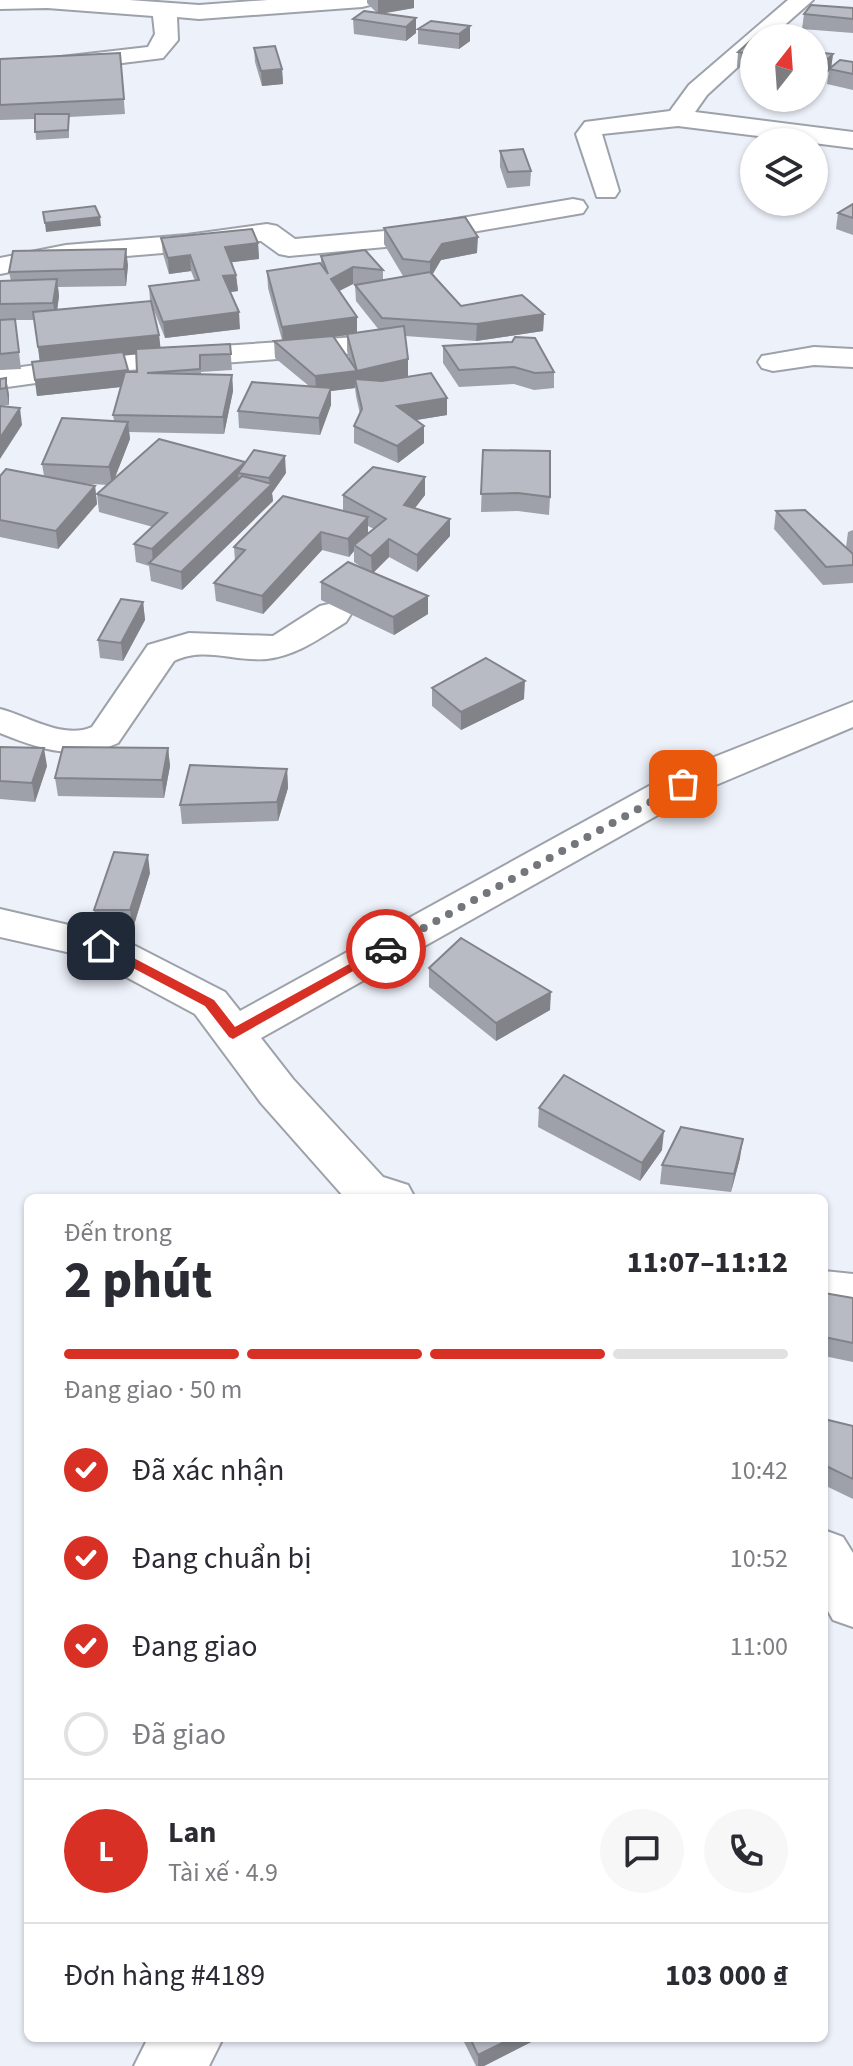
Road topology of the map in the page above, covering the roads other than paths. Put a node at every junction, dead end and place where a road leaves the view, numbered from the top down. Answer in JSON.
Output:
{"nodes":[{"id":1,"x":362,"y":0,"type":"edge"},
{"id":2,"x":802,"y":0,"type":"edge"},
{"id":3,"x":0,"y":2,"type":"edge"},
{"id":4,"x":164,"y":10,"type":"junction"},
{"id":5,"x":772,"y":24,"type":"edge"},
{"id":6,"x":740,"y":52,"type":"edge"},
{"id":7,"x":0,"y":71,"type":"edge"},
{"id":8,"x":678,"y":118,"type":"junction"},
{"id":9,"x":853,"y":140,"type":"edge"},
{"id":10,"x":606,"y":191,"type":"dead end"},
{"id":11,"x":573,"y":207,"type":"dead end"},
{"id":12,"x":0,"y":266,"type":"edge"},
{"id":13,"x":373,"y":345,"type":"edge"},
{"id":14,"x":853,"y":358,"type":"edge"},
{"id":15,"x":773,"y":362,"type":"dead end"},
{"id":16,"x":0,"y":379,"type":"edge"},
{"id":17,"x":333,"y":614,"type":"edge"},
{"id":18,"x":853,"y":713,"type":"edge"},
{"id":19,"x":0,"y":720,"type":"edge"},
{"id":20,"x":0,"y":923,"type":"edge"},
{"id":21,"x":233,"y":1034,"type":"junction"},
{"id":22,"x":378,"y":1194,"type":"edge"},
{"id":23,"x":828,"y":1291,"type":"edge"},
{"id":24,"x":853,"y":1294,"type":"edge"},
{"id":25,"x":188,"y":2042,"type":"edge"},
{"id":26,"x":167,"y":2066,"type":"edge"}],
"edges":[{"from":1,"to":4,"type":"street"},
{"from":2,"to":5,"type":"street"},
{"from":3,"to":4,"type":"street"},
{"from":4,"to":7,"type":"street"},
{"from":6,"to":8,"type":"street"},
{"from":8,"to":9,"type":"street"},
{"from":8,"to":10,"type":"street"},
{"from":11,"to":12,"type":"street"},
{"from":13,"to":16,"type":"street"},
{"from":14,"to":15,"type":"street"},
{"from":17,"to":19,"type":"street"},
{"from":18,"to":21,"type":"street"},
{"from":20,"to":21,"type":"street"},
{"from":21,"to":22,"type":"street"},
{"from":23,"to":24,"type":"street"},
{"from":25,"to":26,"type":"street"}]}
